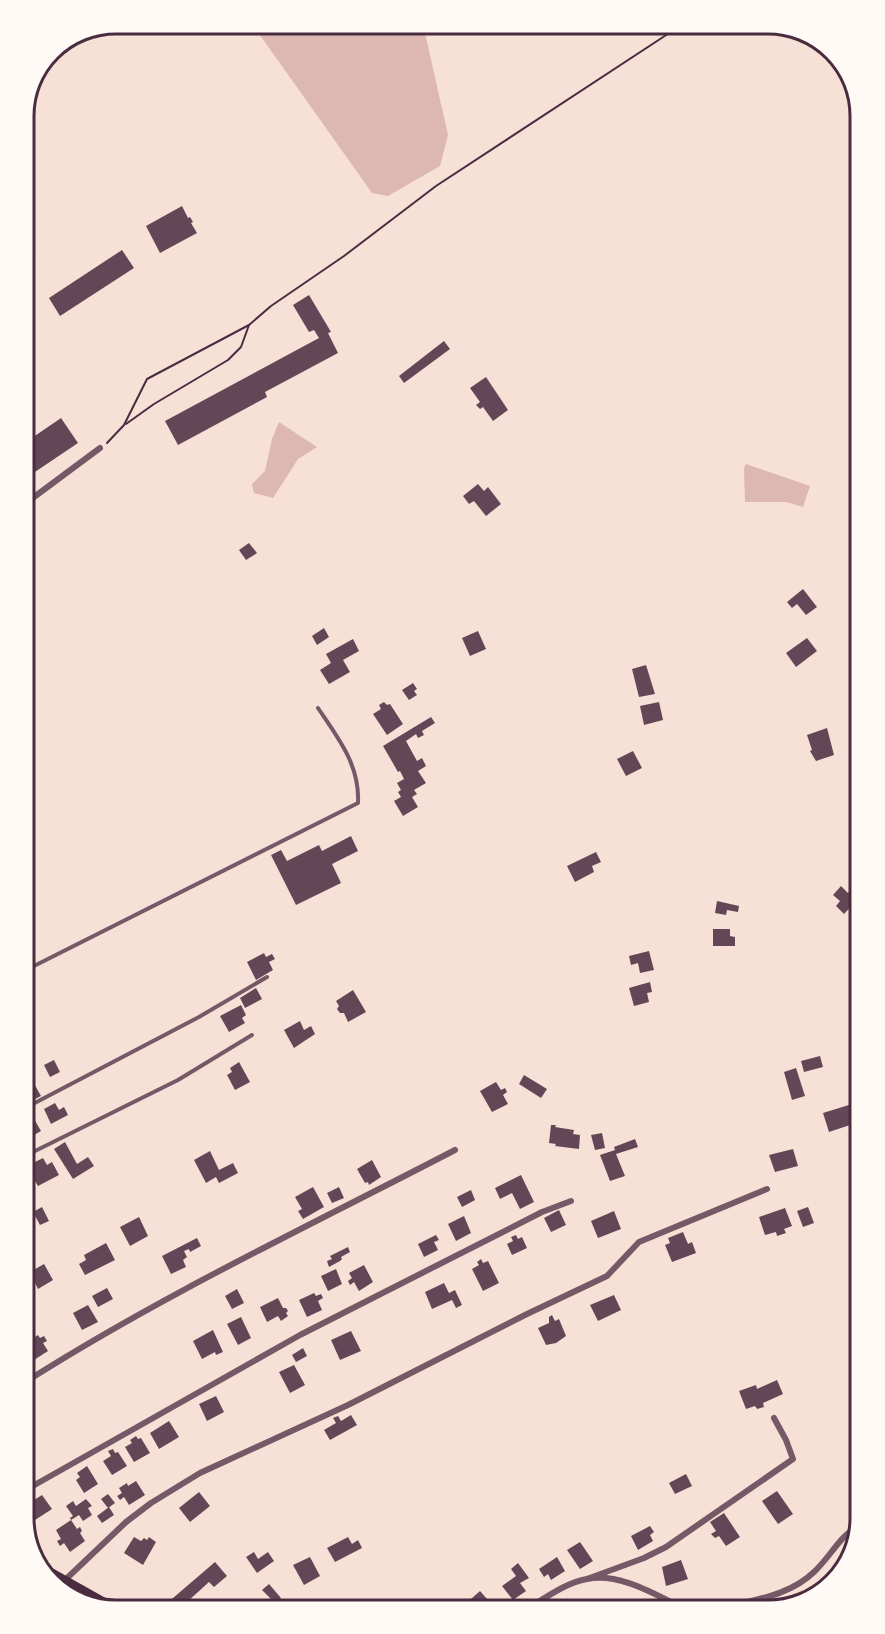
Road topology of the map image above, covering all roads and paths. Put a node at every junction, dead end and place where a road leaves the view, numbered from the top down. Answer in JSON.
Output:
{"nodes":[{"id":1,"x":666,"y":35,"type":"edge"},
{"id":2,"x":249,"y":325,"type":"junction"},
{"id":3,"x":124,"y":425,"type":"junction"},
{"id":4,"x":100,"y":448,"type":"joint"},
{"id":5,"x":35,"y":497,"type":"edge"},
{"id":6,"x":318,"y":708,"type":"dead end"},
{"id":7,"x":34,"y":966,"type":"edge"},
{"id":8,"x":267,"y":977,"type":"dead end"},
{"id":9,"x":252,"y":1035,"type":"dead end"},
{"id":10,"x":34,"y":1103,"type":"edge"},
{"id":11,"x":455,"y":1150,"type":"dead end"},
{"id":12,"x":34,"y":1151,"type":"edge"},
{"id":13,"x":767,"y":1189,"type":"dead end"},
{"id":14,"x":571,"y":1202,"type":"dead end"},
{"id":15,"x":34,"y":1376,"type":"edge"},
{"id":16,"x":774,"y":1418,"type":"dead end"},
{"id":17,"x":34,"y":1485,"type":"edge"},
{"id":18,"x":850,"y":1530,"type":"edge"},
{"id":19,"x":61,"y":1579,"type":"edge"},
{"id":20,"x":587,"y":1579,"type":"junction"},
{"id":21,"x":64,"y":1580,"type":"junction"},
{"id":22,"x":92,"y":1596,"type":"edge"},
{"id":23,"x":543,"y":1600,"type":"edge"},
{"id":24,"x":667,"y":1600,"type":"edge"},
{"id":25,"x":756,"y":1600,"type":"edge"}],
"edges":[{"from":1,"to":2,"type":"path"},
{"from":2,"to":3,"type":"path"},
{"from":2,"to":3,"type":"path"},
{"from":3,"to":4,"type":"path"},
{"from":4,"to":5,"type":"street"},
{"from":6,"to":7,"type":"lane"},
{"from":8,"to":10,"type":"lane"},
{"from":9,"to":12,"type":"lane"},
{"from":11,"to":15,"type":"street"},
{"from":13,"to":21,"type":"street"},
{"from":14,"to":17,"type":"street"},
{"from":16,"to":20,"type":"street"},
{"from":18,"to":25,"type":"street"},
{"from":19,"to":21,"type":"main road"},
{"from":20,"to":23,"type":"street"},
{"from":20,"to":24,"type":"street"},
{"from":21,"to":22,"type":"main road"}]}
